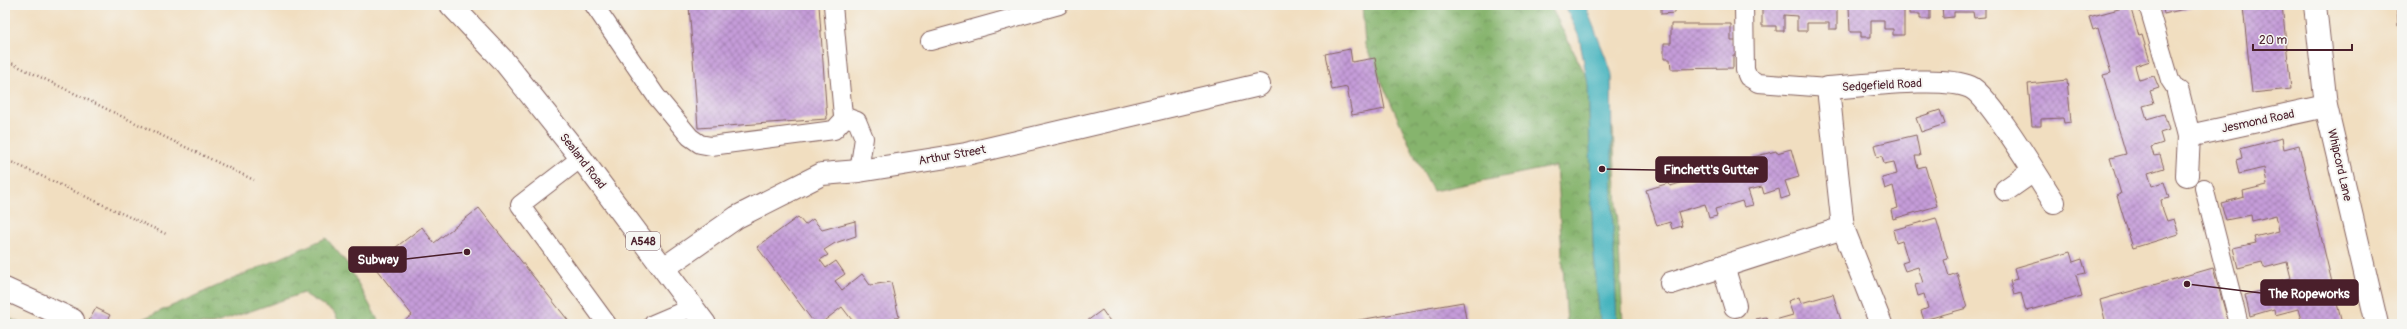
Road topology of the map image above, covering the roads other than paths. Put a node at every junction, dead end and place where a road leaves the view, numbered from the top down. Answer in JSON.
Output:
{"nodes":[{"id":1,"x":451,"y":5,"type":"edge"},
{"id":2,"x":594,"y":5,"type":"edge"},
{"id":3,"x":833,"y":5,"type":"edge"},
{"id":4,"x":1059,"y":5,"type":"edge"},
{"id":5,"x":1744,"y":5,"type":"edge"},
{"id":6,"x":2148,"y":5,"type":"edge"},
{"id":7,"x":2315,"y":5,"type":"edge"},
{"id":8,"x":930,"y":41,"type":"dead end"},
{"id":9,"x":1259,"y":85,"type":"dead end"},
{"id":10,"x":1828,"y":88,"type":"junction"},
{"id":11,"x":2178,"y":92,"type":"joint"},
{"id":12,"x":2326,"y":106,"type":"junction"},
{"id":13,"x":843,"y":116,"type":"junction"},
{"id":14,"x":2189,"y":136,"type":"junction"},
{"id":15,"x":581,"y":158,"type":"junction"},
{"id":16,"x":859,"y":171,"type":"junction"},
{"id":17,"x":2033,"y":171,"type":"junction"},
{"id":18,"x":2196,"y":182,"type":"joint"},
{"id":19,"x":2006,"y":190,"type":"dead end"},
{"id":20,"x":2054,"y":202,"type":"dead end"},
{"id":21,"x":1842,"y":228,"type":"junction"},
{"id":22,"x":1723,"y":266,"type":"junction"},
{"id":23,"x":664,"y":268,"type":"junction"},
{"id":24,"x":1671,"y":283,"type":"dead end"},
{"id":25,"x":5,"y":289,"type":"edge"},
{"id":26,"x":1735,"y":306,"type":"dead end"},
{"id":27,"x":699,"y":316,"type":"edge"},
{"id":28,"x":73,"y":320,"type":"dead end"},
{"id":29,"x":607,"y":324,"type":"edge"},
{"id":30,"x":653,"y":324,"type":"edge"},
{"id":31,"x":1880,"y":324,"type":"edge"},
{"id":32,"x":2239,"y":324,"type":"edge"},
{"id":33,"x":2377,"y":324,"type":"edge"}],
"edges":[{"from":1,"to":15,"type":"street","name":"Sealand Road","number":"A548"},
{"from":2,"to":13,"type":"lane"},
{"from":3,"to":13,"type":"lane"},
{"from":4,"to":8,"type":"lane"},
{"from":5,"to":10,"type":"lane"},
{"from":6,"to":11,"type":"lane"},
{"from":7,"to":12,"type":"street","name":"Whipcord Lane"},
{"from":9,"to":16,"type":"street","name":"Arthur Street"},
{"from":10,"to":17,"type":"street","name":"Sedgefield Road"},
{"from":10,"to":21,"type":"street","name":"Sedgefield Road"},
{"from":11,"to":14,"type":"street"},
{"from":12,"to":14,"type":"street","name":"Jesmond Road"},
{"from":12,"to":33,"type":"street","name":"Whipcord Lane"},
{"from":13,"to":16,"type":"lane"},
{"from":14,"to":18,"type":"street"},
{"from":15,"to":23,"type":"street","name":"Sealand Road","number":"A548"},
{"from":15,"to":29,"type":"lane"},
{"from":16,"to":23,"type":"street","name":"Arthur Street"},
{"from":17,"to":19,"type":"street"},
{"from":17,"to":20,"type":"street","name":"Sedgefield Road"},
{"from":18,"to":32,"type":"lane"},
{"from":21,"to":22,"type":"street"},
{"from":21,"to":31,"type":"street","name":"Sedgefield Road"},
{"from":22,"to":24,"type":"street"},
{"from":22,"to":26,"type":"street"},
{"from":23,"to":27,"type":"street","name":"Sealand Road","number":"A548"},
{"from":25,"to":28,"type":"street"},
{"from":27,"to":30,"type":"lane"}]}
